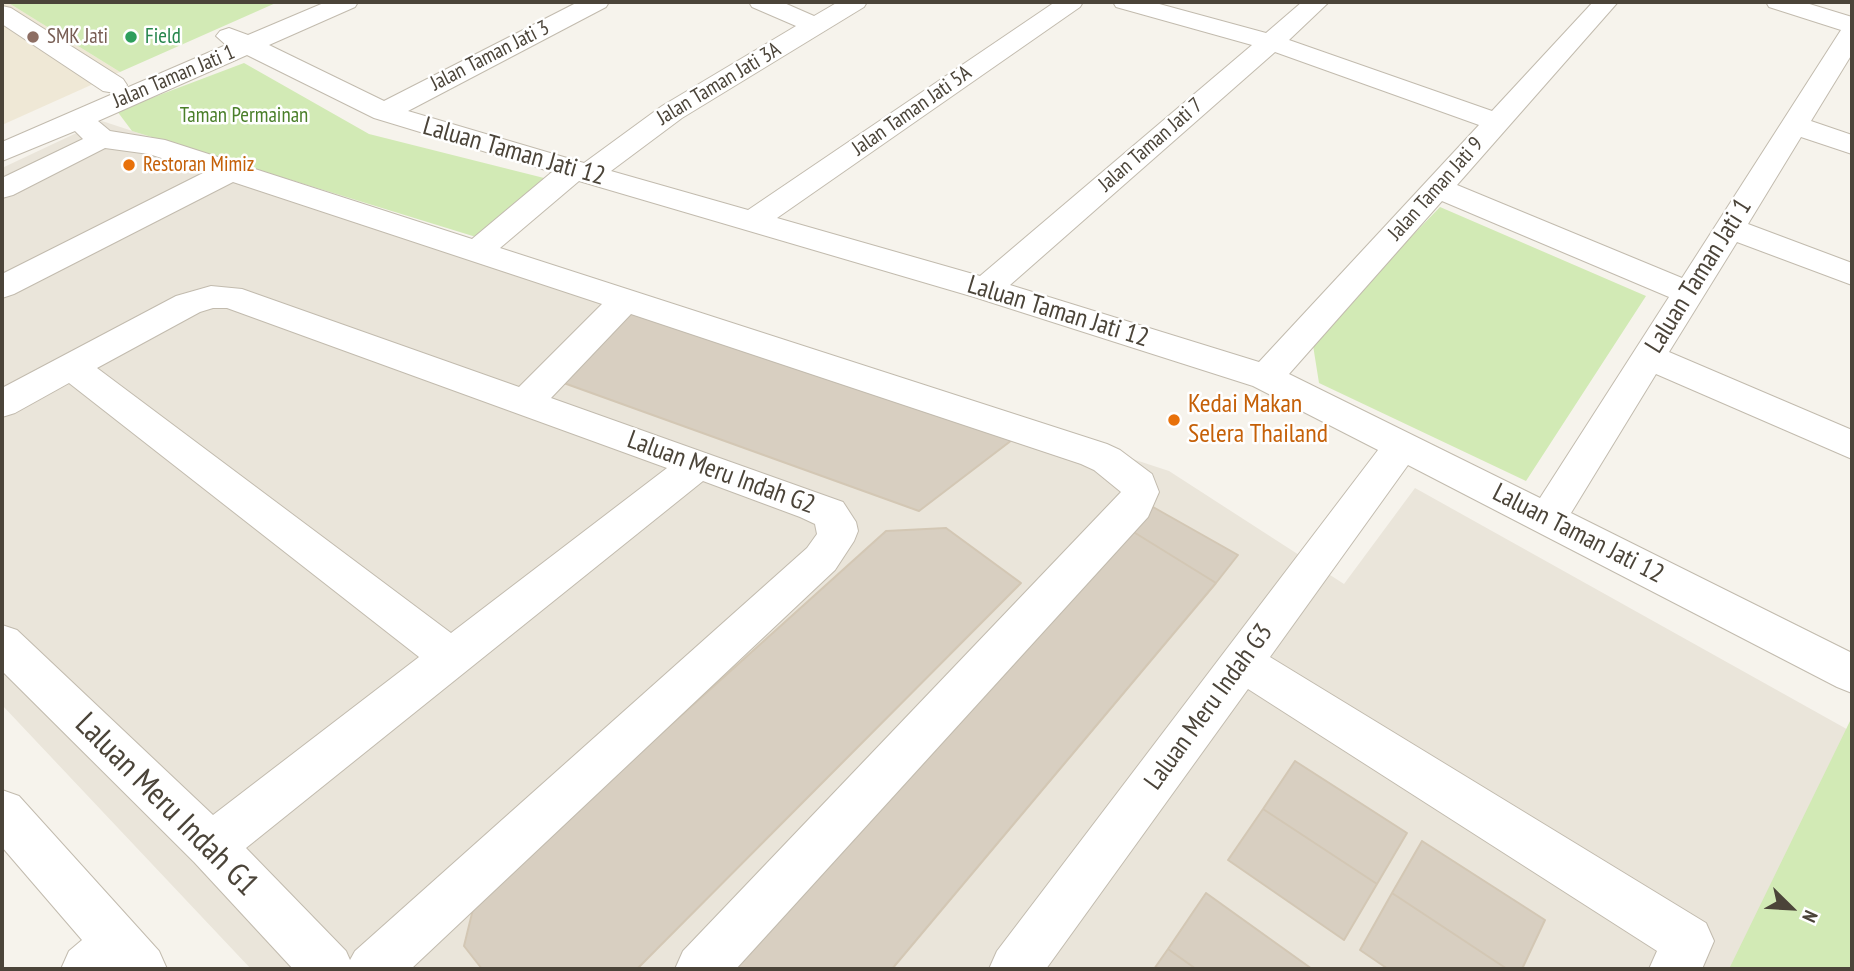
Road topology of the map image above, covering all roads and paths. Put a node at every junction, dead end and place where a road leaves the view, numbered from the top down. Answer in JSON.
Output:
{"nodes":[{"id":1,"x":307,"y":2,"type":"edge"},
{"id":2,"x":346,"y":2,"type":"edge"},
{"id":3,"x":597,"y":2,"type":"edge"},
{"id":4,"x":761,"y":2,"type":"edge"},
{"id":5,"x":855,"y":2,"type":"edge"},
{"id":6,"x":1071,"y":2,"type":"edge"},
{"id":7,"x":1125,"y":2,"type":"edge"},
{"id":8,"x":1317,"y":2,"type":"edge"},
{"id":9,"x":1606,"y":2,"type":"edge"},
{"id":10,"x":1778,"y":2,"type":"edge"},
{"id":11,"x":2,"y":13,"type":"edge"},
{"id":12,"x":815,"y":25,"type":"junction"},
{"id":13,"x":1852,"y":25,"type":"edge"},
{"id":14,"x":1852,"y":33,"type":"edge"},
{"id":15,"x":239,"y":41,"type":"junction"},
{"id":16,"x":1270,"y":42,"type":"junction"},
{"id":17,"x":113,"y":85,"type":"junction"},
{"id":18,"x":384,"y":112,"type":"junction"},
{"id":19,"x":1497,"y":122,"type":"junction"},
{"id":20,"x":78,"y":123,"type":"junction"},
{"id":21,"x":1794,"y":125,"type":"junction"},
{"id":22,"x":2,"y":134,"type":"edge"},
{"id":23,"x":1852,"y":145,"type":"edge"},
{"id":24,"x":2,"y":152,"type":"edge"},
{"id":25,"x":231,"y":171,"type":"junction"},
{"id":26,"x":580,"y":172,"type":"junction"},
{"id":27,"x":2,"y":188,"type":"edge"},
{"id":28,"x":1437,"y":188,"type":"junction"},
{"id":29,"x":752,"y":221,"type":"junction"},
{"id":30,"x":1729,"y":228,"type":"junction"},
{"id":31,"x":479,"y":250,"type":"junction"},
{"id":32,"x":1852,"y":275,"type":"edge"},
{"id":33,"x":2,"y":288,"type":"edge"},
{"id":34,"x":986,"y":289,"type":"junction"},
{"id":35,"x":1689,"y":293,"type":"junction"},
{"id":36,"x":625,"y":300,"type":"junction"},
{"id":37,"x":1648,"y":357,"type":"junction"},
{"id":38,"x":70,"y":366,"type":"junction"},
{"id":39,"x":1266,"y":377,"type":"junction"},
{"id":40,"x":526,"y":402,"type":"junction"},
{"id":41,"x":2,"y":404,"type":"edge"},
{"id":42,"x":1403,"y":444,"type":"junction"},
{"id":43,"x":1852,"y":445,"type":"edge"},
{"id":44,"x":698,"y":465,"type":"junction"},
{"id":45,"x":1547,"y":519,"type":"junction"},
{"id":46,"x":2,"y":643,"type":"edge"},
{"id":47,"x":452,"y":659,"type":"junction"},
{"id":48,"x":1242,"y":662,"type":"junction"},
{"id":49,"x":1852,"y":674,"type":"edge"},
{"id":50,"x":2,"y":812,"type":"edge"},
{"id":51,"x":211,"y":846,"type":"junction"},
{"id":52,"x":1682,"y":955,"type":"edge"},
{"id":53,"x":116,"y":961,"type":"edge"},
{"id":54,"x":328,"y":969,"type":"edge"},
{"id":55,"x":373,"y":969,"type":"edge"},
{"id":56,"x":701,"y":969,"type":"edge"},
{"id":57,"x":1015,"y":969,"type":"edge"}],
"edges":[{"from":1,"to":15,"type":"street","name":"Jalan Taman Jati 1"},
{"from":2,"to":15,"type":"street","name":"Jalan Taman Jati 1"},
{"from":3,"to":18,"type":"street","name":"Jalan Taman Jati 3"},
{"from":4,"to":12,"type":"street"},
{"from":5,"to":12,"type":"street","name":"Jalan Taman Jati 3A"},
{"from":6,"to":29,"type":"street","name":"Jalan Taman Jati 5A"},
{"from":7,"to":16,"type":"street"},
{"from":8,"to":16,"type":"street","name":"Jalan Taman Jati 7"},
{"from":9,"to":19,"type":"street","name":"Jalan Taman Jati 9"},
{"from":10,"to":13,"type":"street"},
{"from":11,"to":17,"type":"street"},
{"from":12,"to":26,"type":"street","name":"Jalan Taman Jati 3A"},
{"from":14,"to":21,"type":"street","name":"Laluan Taman Jati 1"},
{"from":15,"to":17,"type":"street","name":"Jalan Taman Jati 1"},
{"from":15,"to":18,"type":"street","name":"Laluan Taman Jati 12"},
{"from":15,"to":20,"type":"street","name":"Jalan Taman Jati 1"},
{"from":16,"to":19,"type":"street"},
{"from":16,"to":34,"type":"street","name":"Jalan Taman Jati 7"},
{"from":17,"to":20,"type":"street","name":"Jalan Taman Jati 1"},
{"from":18,"to":26,"type":"street","name":"Laluan Taman Jati 12"},
{"from":19,"to":28,"type":"street","name":"Jalan Taman Jati 9"},
{"from":20,"to":22,"type":"street","name":"Jalan Taman Jati 1"},
{"from":20,"to":24,"type":"street","name":"Jalan Taman Jati 1"},
{"from":20,"to":25,"type":"street"},
{"from":20,"to":27,"type":"street"},
{"from":21,"to":23,"type":"street"},
{"from":21,"to":30,"type":"street","name":"Laluan Taman Jati 1"},
{"from":25,"to":31,"type":"street"},
{"from":25,"to":33,"type":"street"},
{"from":26,"to":29,"type":"street","name":"Laluan Taman Jati 12"},
{"from":26,"to":31,"type":"street","name":"Jalan Taman Jati 3A"},
{"from":28,"to":35,"type":"street"},
{"from":28,"to":39,"type":"street","name":"Jalan Taman Jati 9"},
{"from":29,"to":34,"type":"street","name":"Laluan Taman Jati 12"},
{"from":30,"to":32,"type":"street"},
{"from":30,"to":35,"type":"street","name":"Laluan Taman Jati 1"},
{"from":31,"to":36,"type":"street"},
{"from":34,"to":39,"type":"street","name":"Laluan Taman Jati 12"},
{"from":35,"to":37,"type":"street","name":"Laluan Taman Jati 1"},
{"from":36,"to":40,"type":"street"},
{"from":36,"to":56,"type":"street"},
{"from":37,"to":43,"type":"street"},
{"from":37,"to":45,"type":"street","name":"Laluan Taman Jati 1"},
{"from":38,"to":40,"type":"street","name":"Laluan Meru Indah G2"},
{"from":38,"to":41,"type":"street","name":"Laluan Meru Indah G2"},
{"from":38,"to":47,"type":"street"},
{"from":39,"to":42,"type":"street","name":"Laluan Taman Jati 12"},
{"from":40,"to":44,"type":"street","name":"Laluan Meru Indah G2"},
{"from":42,"to":45,"type":"street","name":"Laluan Taman Jati 12"},
{"from":42,"to":48,"type":"street","name":"Laluan Meru Indah G3"},
{"from":44,"to":47,"type":"street"},
{"from":44,"to":55,"type":"street","name":"Laluan Meru Indah G2"},
{"from":45,"to":49,"type":"street","name":"Laluan Taman Jati 12"},
{"from":46,"to":51,"type":"street","name":"Laluan Meru Indah G1"},
{"from":47,"to":51,"type":"street"},
{"from":48,"to":52,"type":"street"},
{"from":48,"to":57,"type":"street","name":"Laluan Meru Indah G3"},
{"from":50,"to":53,"type":"street"},
{"from":51,"to":54,"type":"street","name":"Laluan Meru Indah G1"}]}
